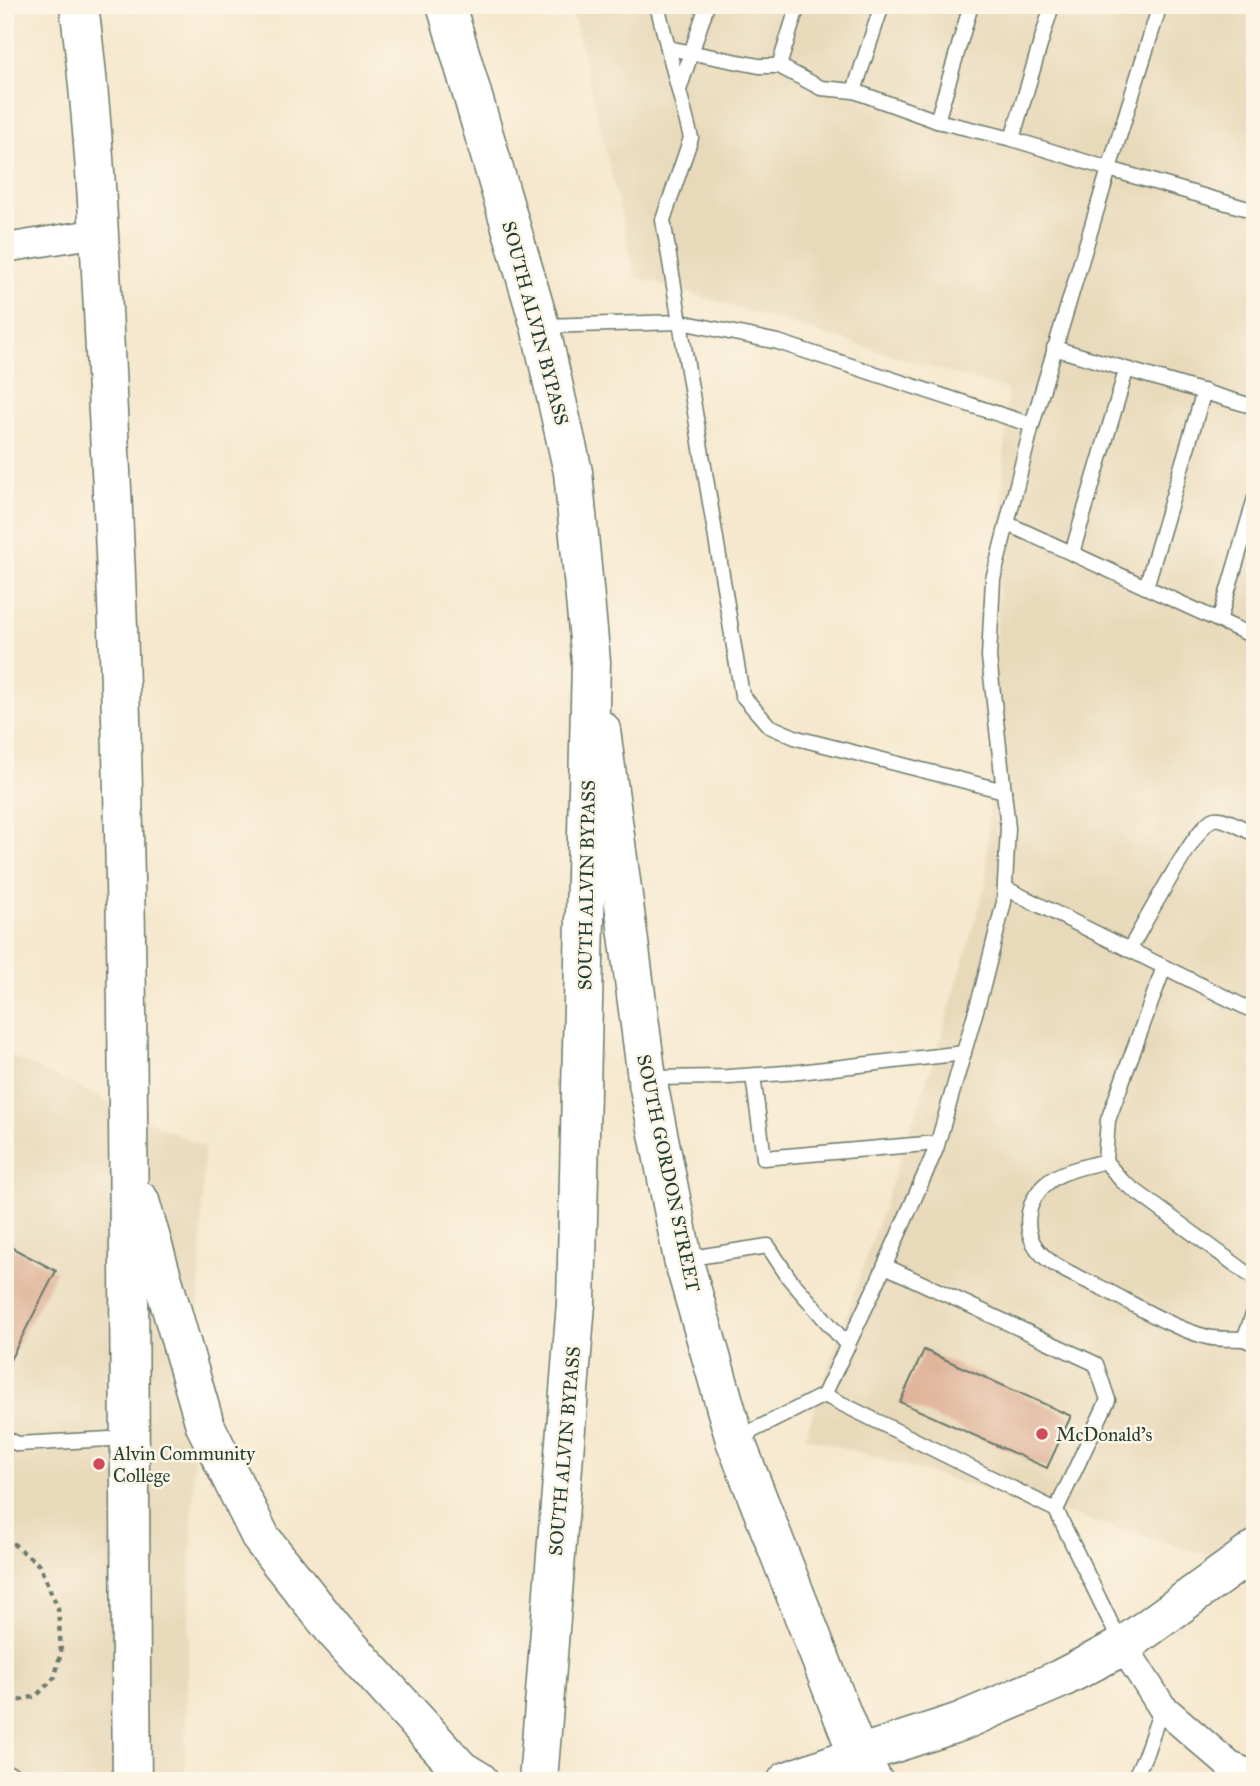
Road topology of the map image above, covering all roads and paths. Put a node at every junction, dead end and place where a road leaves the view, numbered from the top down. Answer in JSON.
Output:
{"nodes":[{"id":1,"x":79,"y":5,"type":"edge"},
{"id":2,"x":446,"y":5,"type":"edge"},
{"id":3,"x":657,"y":5,"type":"edge"},
{"id":4,"x":707,"y":5,"type":"edge"},
{"id":5,"x":798,"y":5,"type":"edge"},
{"id":6,"x":882,"y":5,"type":"edge"},
{"id":7,"x":971,"y":5,"type":"edge"},
{"id":8,"x":1052,"y":5,"type":"edge"},
{"id":9,"x":1160,"y":5,"type":"edge"},
{"id":10,"x":668,"y":48,"type":"junction"},
{"id":11,"x":691,"y":53,"type":"junction"},
{"id":12,"x":779,"y":66,"type":"junction"},
{"id":13,"x":679,"y":90,"type":"junction"},
{"id":14,"x":854,"y":91,"type":"junction"},
{"id":15,"x":937,"y":121,"type":"junction"},
{"id":16,"x":1012,"y":139,"type":"junction"},
{"id":17,"x":1109,"y":169,"type":"junction"},
{"id":18,"x":1255,"y":211,"type":"edge"},
{"id":19,"x":99,"y":233,"type":"junction"},
{"id":20,"x":5,"y":248,"type":"edge"},
{"id":21,"x":681,"y":322,"type":"junction"},
{"id":22,"x":540,"y":326,"type":"junction"},
{"id":23,"x":1054,"y":348,"type":"junction"},
{"id":24,"x":1126,"y":371,"type":"junction"},
{"id":25,"x":1204,"y":391,"type":"junction"},
{"id":26,"x":1255,"y":407,"type":"edge"},
{"id":27,"x":1032,"y":425,"type":"junction"},
{"id":28,"x":1255,"y":498,"type":"edge"},
{"id":29,"x":1008,"y":524,"type":"junction"},
{"id":30,"x":1072,"y":553,"type":"junction"},
{"id":31,"x":1146,"y":587,"type":"junction"},
{"id":32,"x":1219,"y":621,"type":"junction"},
{"id":33,"x":1255,"y":637,"type":"edge"},
{"id":34,"x":592,"y":662,"type":"junction"},
{"id":35,"x":1004,"y":791,"type":"junction"},
{"id":36,"x":1255,"y":834,"type":"edge"},
{"id":37,"x":1005,"y":888,"type":"junction"},
{"id":38,"x":1129,"y":950,"type":"junction"},
{"id":39,"x":1164,"y":967,"type":"junction"},
{"id":40,"x":1255,"y":1012,"type":"edge"},
{"id":41,"x":964,"y":1053,"type":"junction"},
{"id":42,"x":753,"y":1076,"type":"junction"},
{"id":43,"x":647,"y":1078,"type":"junction"},
{"id":44,"x":937,"y":1143,"type":"junction"},
{"id":45,"x":128,"y":1159,"type":"junction"},
{"id":46,"x":1105,"y":1161,"type":"junction"},
{"id":47,"x":683,"y":1259,"type":"junction"},
{"id":48,"x":885,"y":1266,"type":"junction"},
{"id":49,"x":1255,"y":1279,"type":"edge"},
{"id":50,"x":1255,"y":1309,"type":"edge"},
{"id":51,"x":1249,"y":1341,"type":"edge"},
{"id":52,"x":848,"y":1346,"type":"junction"},
{"id":53,"x":824,"y":1395,"type":"junction"},
{"id":54,"x":5,"y":1438,"type":"edge"},
{"id":55,"x":128,"y":1438,"type":"junction"},
{"id":56,"x":735,"y":1440,"type":"junction"},
{"id":57,"x":1056,"y":1510,"type":"junction"},
{"id":58,"x":5,"y":1537,"type":"edge"},
{"id":59,"x":1255,"y":1550,"type":"edge"},
{"id":60,"x":1123,"y":1646,"type":"junction"},
{"id":61,"x":5,"y":1704,"type":"edge"},
{"id":62,"x":1162,"y":1707,"type":"junction"},
{"id":63,"x":866,"y":1768,"type":"edge"},
{"id":64,"x":1255,"y":1776,"type":"edge"},
{"id":65,"x":5,"y":1780,"type":"edge"},
{"id":66,"x":10,"y":1781,"type":"edge"},
{"id":67,"x":132,"y":1781,"type":"edge"},
{"id":68,"x":479,"y":1781,"type":"edge"},
{"id":69,"x":538,"y":1781,"type":"edge"},
{"id":70,"x":787,"y":1781,"type":"edge"},
{"id":71,"x":1133,"y":1781,"type":"edge"}],
"edges":[{"from":1,"to":19,"type":"main road"},
{"from":2,"to":22,"type":"main road","name":"SOUTH ALVIN BYPASS"},
{"from":3,"to":10,"type":"lane"},
{"from":4,"to":11,"type":"lane"},
{"from":5,"to":12,"type":"lane"},
{"from":6,"to":14,"type":"lane"},
{"from":7,"to":15,"type":"lane"},
{"from":8,"to":16,"type":"lane"},
{"from":9,"to":17,"type":"lane"},
{"from":10,"to":11,"type":"lane"},
{"from":10,"to":13,"type":"lane"},
{"from":11,"to":12,"type":"lane"},
{"from":11,"to":13,"type":"lane"},
{"from":12,"to":14,"type":"lane"},
{"from":13,"to":21,"type":"lane"},
{"from":14,"to":15,"type":"lane"},
{"from":15,"to":16,"type":"lane"},
{"from":16,"to":17,"type":"lane"},
{"from":17,"to":18,"type":"lane"},
{"from":17,"to":23,"type":"lane"},
{"from":19,"to":20,"type":"street"},
{"from":19,"to":45,"type":"main road"},
{"from":21,"to":22,"type":"lane"},
{"from":21,"to":27,"type":"lane"},
{"from":21,"to":35,"type":"lane"},
{"from":22,"to":34,"type":"main road","name":"SOUTH ALVIN BYPASS"},
{"from":23,"to":24,"type":"lane"},
{"from":23,"to":27,"type":"lane"},
{"from":24,"to":25,"type":"lane"},
{"from":24,"to":30,"type":"lane"},
{"from":25,"to":26,"type":"lane"},
{"from":25,"to":31,"type":"lane"},
{"from":27,"to":29,"type":"lane"},
{"from":28,"to":32,"type":"lane"},
{"from":29,"to":30,"type":"lane"},
{"from":29,"to":35,"type":"lane"},
{"from":30,"to":31,"type":"lane"},
{"from":31,"to":32,"type":"lane"},
{"from":32,"to":33,"type":"lane"},
{"from":34,"to":43,"type":"main road","name":"SOUTH GORDON STREET"},
{"from":34,"to":69,"type":"main road","name":"SOUTH ALVIN BYPASS"},
{"from":35,"to":37,"type":"lane"},
{"from":36,"to":38,"type":"lane"},
{"from":37,"to":38,"type":"lane"},
{"from":37,"to":41,"type":"lane"},
{"from":38,"to":39,"type":"lane"},
{"from":39,"to":40,"type":"lane"},
{"from":39,"to":46,"type":"lane"},
{"from":41,"to":42,"type":"lane"},
{"from":41,"to":44,"type":"lane"},
{"from":42,"to":43,"type":"lane"},
{"from":42,"to":44,"type":"lane"},
{"from":43,"to":47,"type":"main road","name":"SOUTH GORDON STREET"},
{"from":44,"to":48,"type":"lane"},
{"from":45,"to":55,"type":"main road"},
{"from":45,"to":68,"type":"main road"},
{"from":46,"to":49,"type":"lane"},
{"from":46,"to":51,"type":"lane"},
{"from":47,"to":52,"type":"lane"},
{"from":47,"to":56,"type":"main road","name":"SOUTH GORDON STREET"},
{"from":48,"to":52,"type":"lane"},
{"from":48,"to":57,"type":"lane"},
{"from":50,"to":51,"type":"lane"},
{"from":52,"to":53,"type":"lane"},
{"from":53,"to":56,"type":"lane"},
{"from":53,"to":57,"type":"lane"},
{"from":54,"to":55,"type":"lane"},
{"from":55,"to":67,"type":"main road"},
{"from":56,"to":63,"type":"main road","name":"SOUTH GORDON STREET"},
{"from":57,"to":60,"type":"lane"},
{"from":58,"to":61,"type":"path"},
{"from":59,"to":60,"type":"main road"},
{"from":60,"to":62,"type":"street"},
{"from":60,"to":63,"type":"main road"},
{"from":62,"to":64,"type":"street"},
{"from":62,"to":71,"type":"lane"},
{"from":63,"to":70,"type":"main road"},
{"from":65,"to":66,"type":"street"}]}
